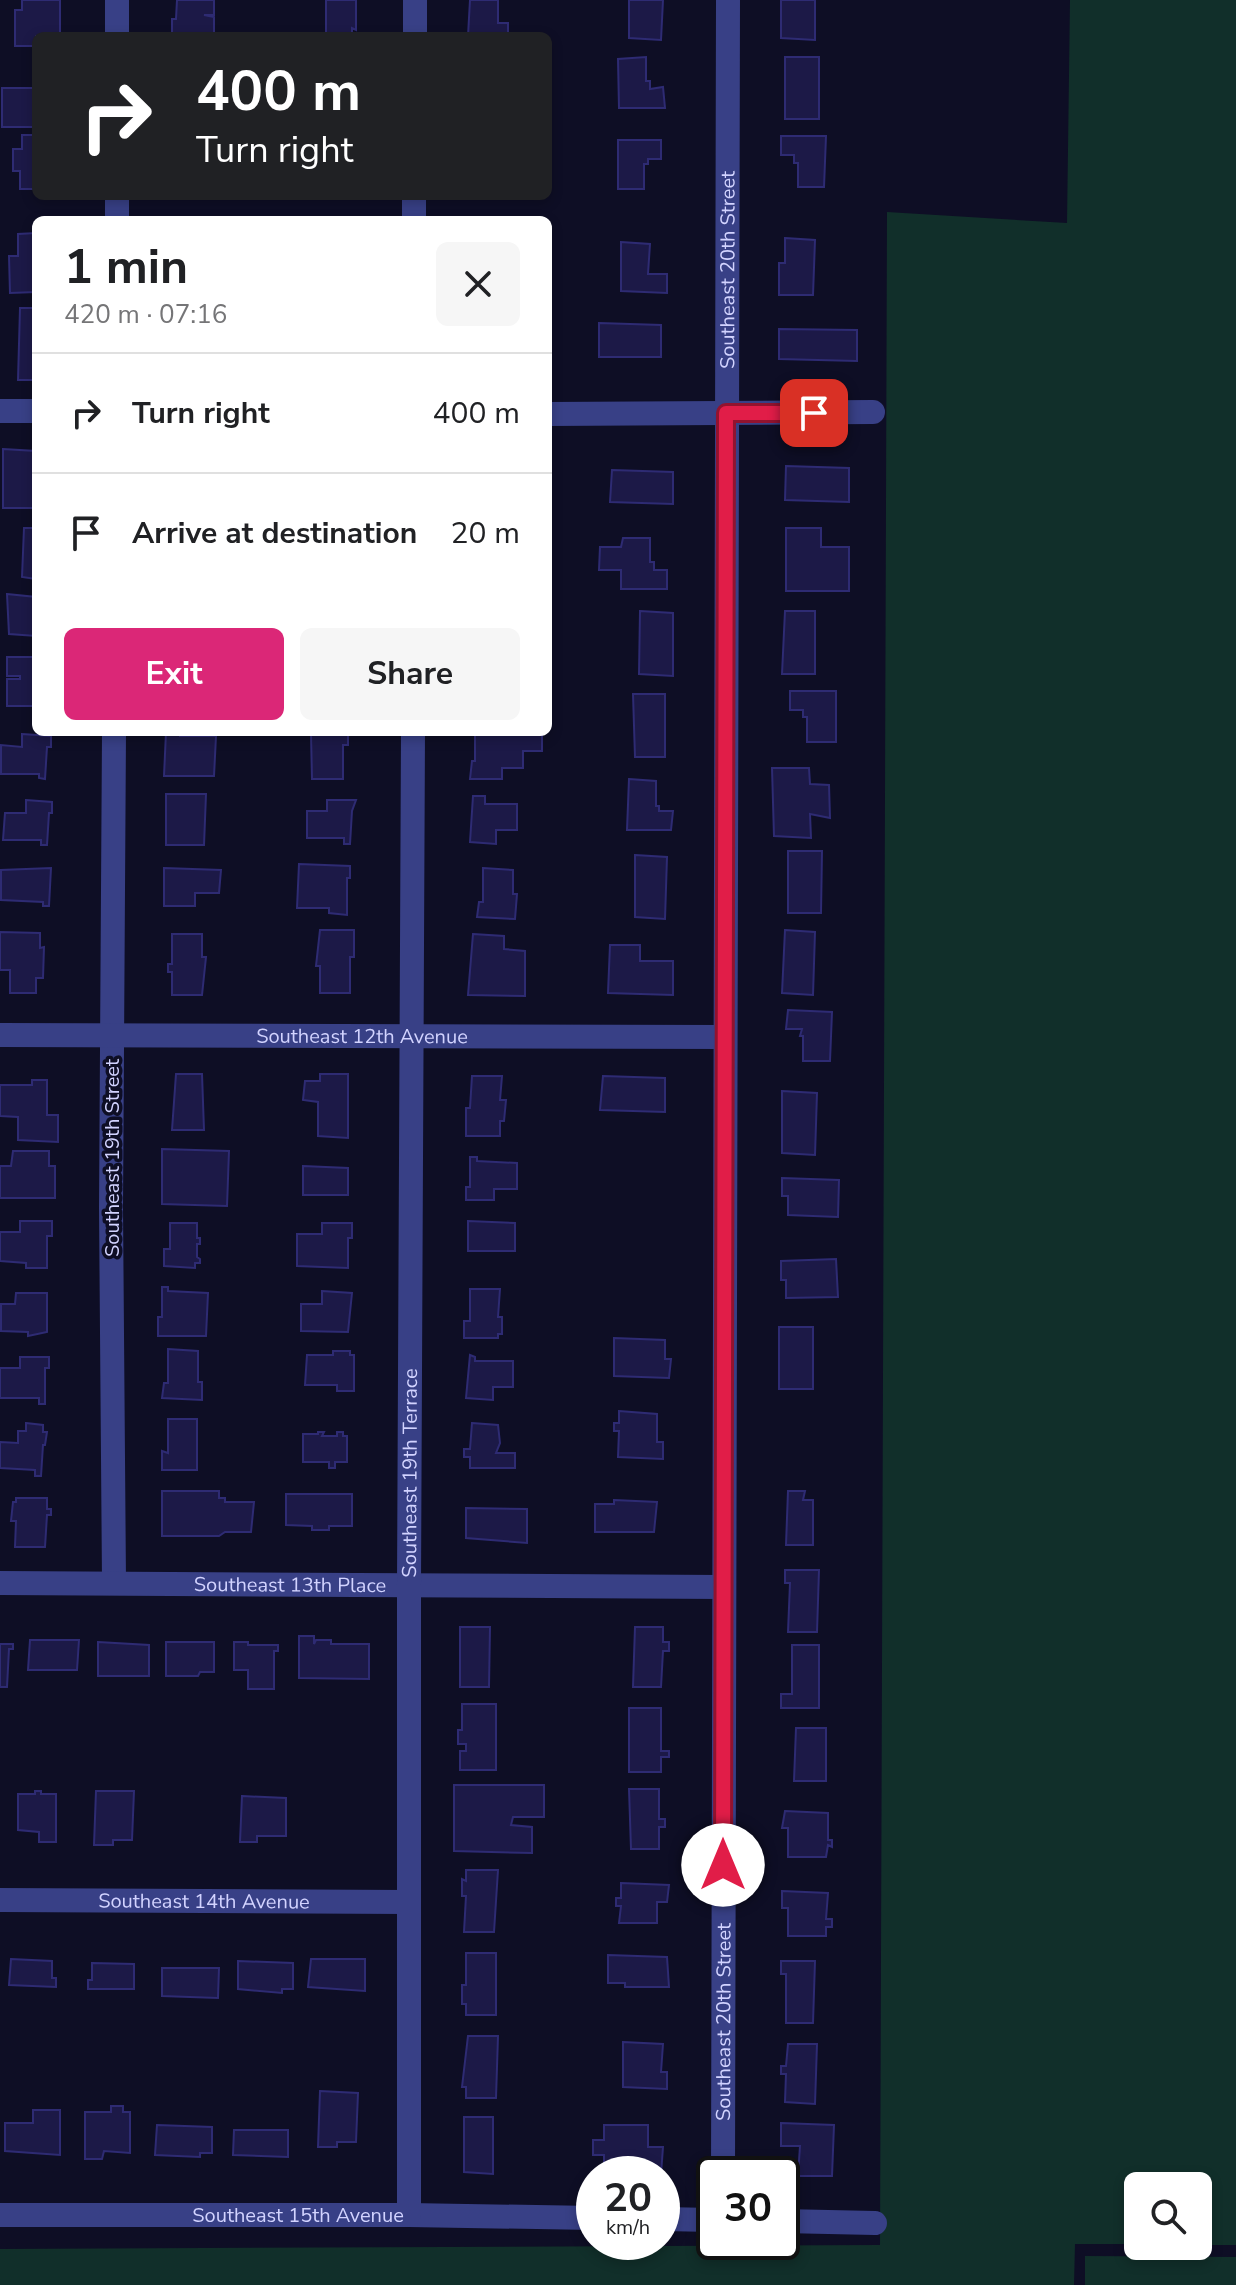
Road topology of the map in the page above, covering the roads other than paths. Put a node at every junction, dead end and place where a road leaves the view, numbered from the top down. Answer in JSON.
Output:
{"nodes":[{"id":1,"x":117,"y":0,"type":"edge"},
{"id":2,"x":415,"y":0,"type":"edge"},
{"id":3,"x":728,"y":0,"type":"edge"},
{"id":4,"x":117,"y":32,"type":"edge"},
{"id":5,"x":415,"y":32,"type":"edge"},
{"id":6,"x":0,"y":411,"type":"edge"},
{"id":7,"x":32,"y":411,"type":"edge"},
{"id":8,"x":873,"y":412,"type":"dead end"},
{"id":9,"x":726,"y":413,"type":"junction"},
{"id":10,"x":552,"y":414,"type":"edge"},
{"id":11,"x":114,"y":736,"type":"edge"},
{"id":12,"x":413,"y":736,"type":"edge"},
{"id":13,"x":0,"y":1035,"type":"edge"},
{"id":14,"x":113,"y":1036,"type":"junction"},
{"id":15,"x":412,"y":1036,"type":"junction"},
{"id":16,"x":725,"y":1037,"type":"junction"},
{"id":17,"x":0,"y":1583,"type":"edge"},
{"id":18,"x":114,"y":1583,"type":"junction"},
{"id":19,"x":409,"y":1585,"type":"junction"},
{"id":20,"x":723,"y":1587,"type":"junction"},
{"id":21,"x":0,"y":1900,"type":"edge"},
{"id":22,"x":408,"y":1902,"type":"junction"},
{"id":23,"x":723,"y":2156,"type":"edge"},
{"id":24,"x":0,"y":2215,"type":"edge"},
{"id":25,"x":409,"y":2215,"type":"junction"},
{"id":26,"x":576,"y":2218,"type":"edge"},
{"id":27,"x":800,"y":2221,"type":"edge"},
{"id":28,"x":875,"y":2223,"type":"dead end"}],
"edges":[{"from":1,"to":4,"type":"street"},
{"from":2,"to":5,"type":"street"},
{"from":3,"to":9,"type":"street","name":"Southeast 20th Street"},
{"from":6,"to":7,"type":"street"},
{"from":8,"to":9,"type":"street"},
{"from":9,"to":10,"type":"street"},
{"from":9,"to":16,"type":"street","name":"Southeast 20th Street"},
{"from":11,"to":14,"type":"street","name":"Southeast 19th Street"},
{"from":12,"to":15,"type":"street","name":"Southeast 19th Terrace"},
{"from":13,"to":14,"type":"street","name":"Southeast 12th Avenue"},
{"from":14,"to":15,"type":"street","name":"Southeast 12th Avenue"},
{"from":14,"to":18,"type":"street","name":"Southeast 19th Street"},
{"from":15,"to":16,"type":"street","name":"Southeast 12th Avenue"},
{"from":15,"to":19,"type":"street","name":"Southeast 19th Terrace"},
{"from":16,"to":20,"type":"street","name":"Southeast 20th Street"},
{"from":17,"to":18,"type":"street","name":"Southeast 13th Place"},
{"from":18,"to":19,"type":"street","name":"Southeast 13th Place"},
{"from":19,"to":20,"type":"street","name":"Southeast 13th Place"},
{"from":19,"to":22,"type":"street","name":"Southeast 19th Terrace"},
{"from":20,"to":23,"type":"street","name":"Southeast 20th Street"},
{"from":21,"to":22,"type":"street","name":"Southeast 14th Avenue"},
{"from":22,"to":25,"type":"street","name":"Southeast 19th Terrace"},
{"from":24,"to":25,"type":"street","name":"Southeast 15th Avenue"},
{"from":25,"to":26,"type":"street","name":"Southeast 15th Avenue"},
{"from":27,"to":28,"type":"street"}]}
